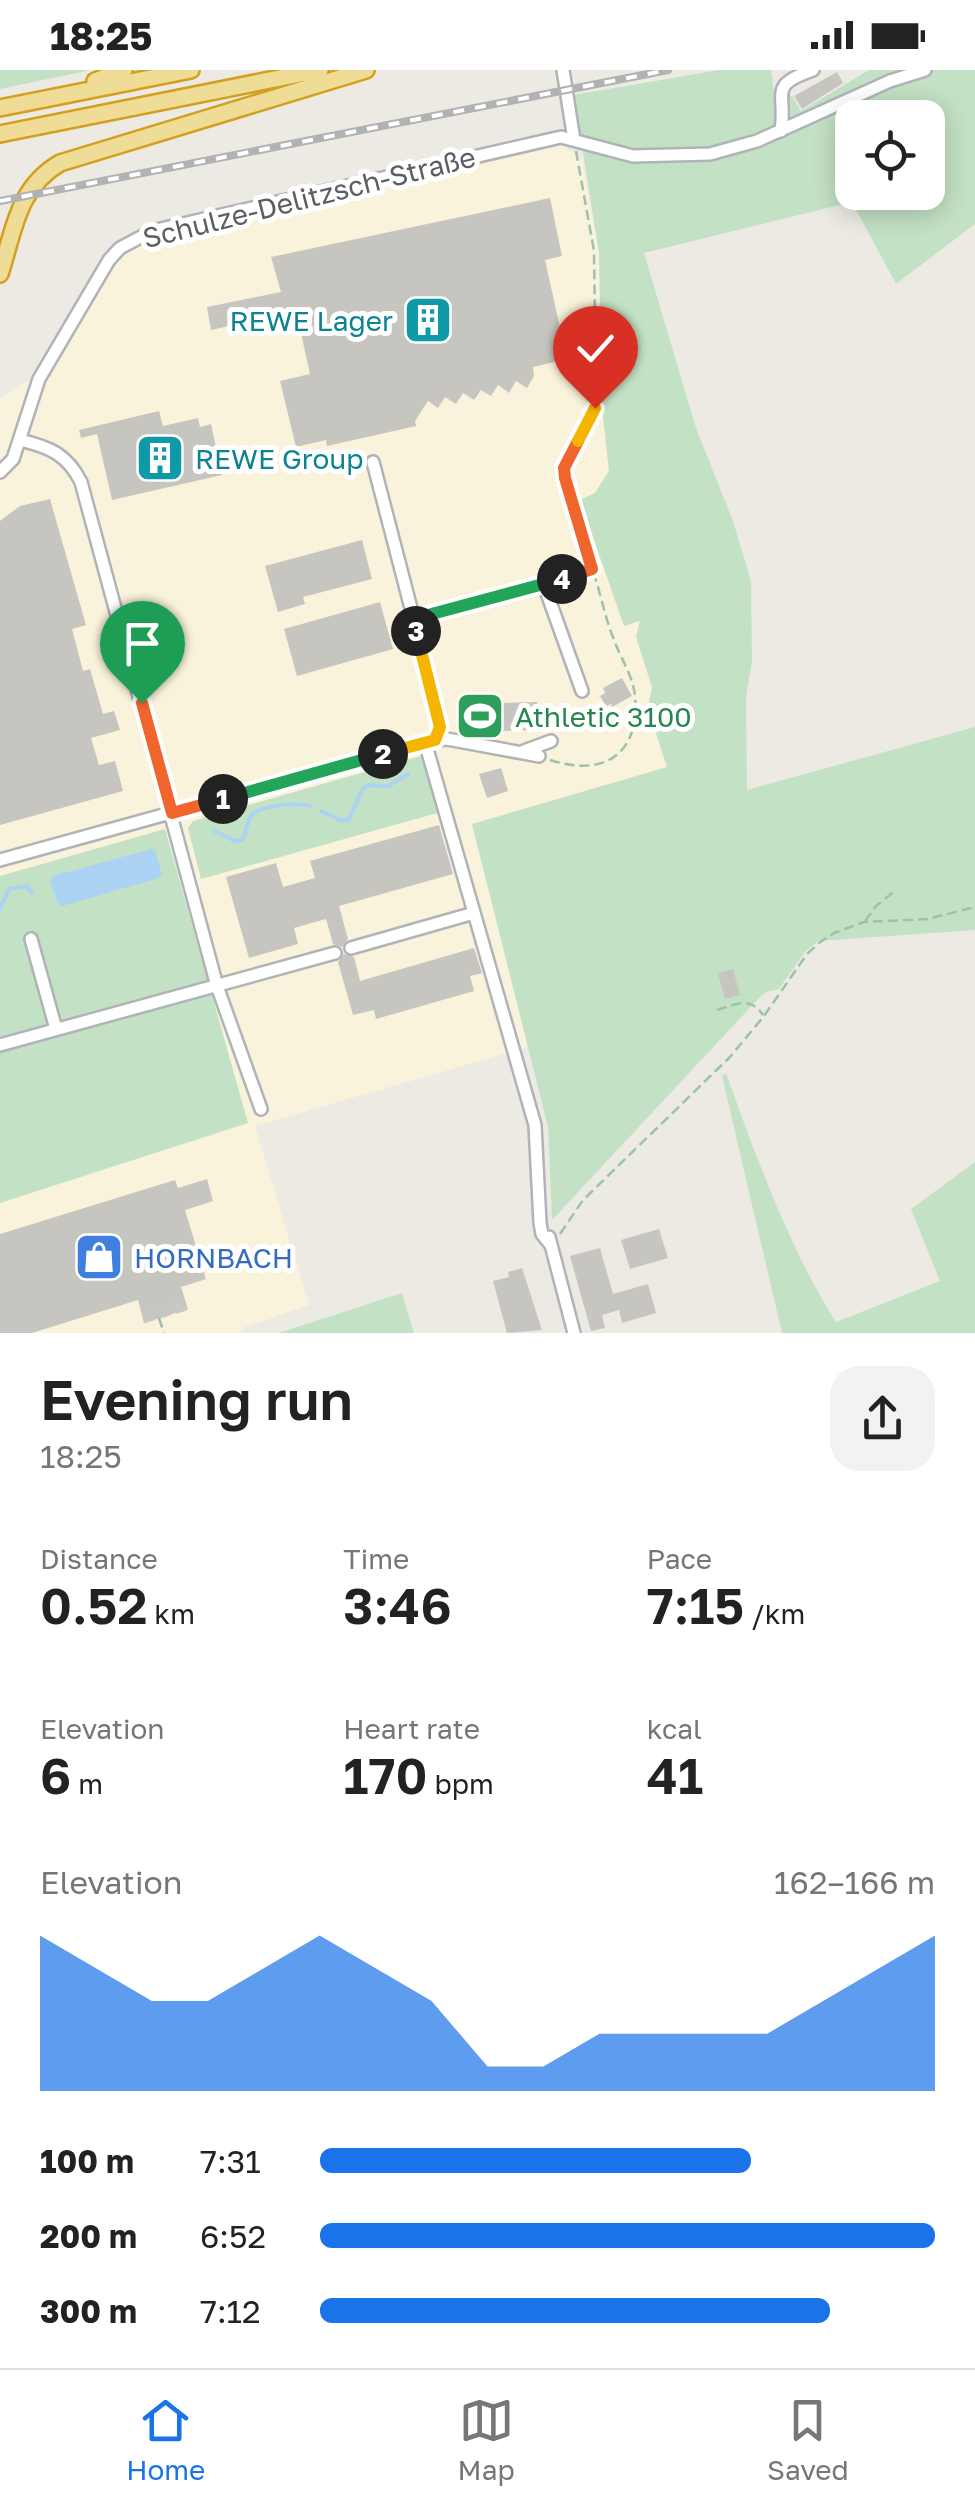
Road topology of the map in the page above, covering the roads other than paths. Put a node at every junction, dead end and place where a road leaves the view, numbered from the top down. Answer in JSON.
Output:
{"nodes":[{"id":1,"x":124,"y":70,"type":"edge"},
{"id":2,"x":191,"y":70,"type":"edge"},
{"id":3,"x":320,"y":70,"type":"edge"},
{"id":4,"x":366,"y":70,"type":"edge"},
{"id":5,"x":563,"y":70,"type":"edge"},
{"id":6,"x":813,"y":70,"type":"edge"},
{"id":7,"x":925,"y":70,"type":"edge"},
{"id":8,"x":40,"y":100,"type":"junction"},
{"id":9,"x":0,"y":108,"type":"edge"},
{"id":10,"x":781,"y":132,"type":"junction"},
{"id":11,"x":0,"y":134,"type":"edge"},
{"id":12,"x":574,"y":140,"type":"junction"},
{"id":13,"x":0,"y":274,"type":"edge"},
{"id":14,"x":20,"y":440,"type":"junction"},
{"id":15,"x":373,"y":462,"type":"dead end"},
{"id":16,"x":0,"y":472,"type":"edge"},
{"id":17,"x":592,"y":569,"type":"road end"},
{"id":18,"x":544,"y":585,"type":"junction"},
{"id":19,"x":413,"y":619,"type":"junction"},
{"id":20,"x":582,"y":691,"type":"dead end"},
{"id":21,"x":551,"y":740,"type":"dead end"},
{"id":22,"x":430,"y":741,"type":"junction"},
{"id":23,"x":524,"y":751,"type":"junction"},
{"id":24,"x":539,"y":756,"type":"road end"},
{"id":25,"x":172,"y":813,"type":"junction"},
{"id":26,"x":0,"y":860,"type":"edge"},
{"id":27,"x":474,"y":914,"type":"junction"},
{"id":28,"x":32,"y":939,"type":"dead end"},
{"id":29,"x":351,"y":948,"type":"dead end"},
{"id":30,"x":335,"y":953,"type":"dead end"},
{"id":31,"x":217,"y":986,"type":"junction"},
{"id":32,"x":56,"y":1029,"type":"junction"},
{"id":33,"x":0,"y":1045,"type":"edge"},
{"id":34,"x":261,"y":1109,"type":"dead end"},
{"id":35,"x":574,"y":1333,"type":"edge"}],
"edges":[{"from":1,"to":8,"type":"highway"},
{"from":2,"to":8,"type":"highway"},
{"from":3,"to":11,"type":"highway"},
{"from":4,"to":13,"type":"highway"},
{"from":5,"to":12,"type":"street"},
{"from":6,"to":10,"type":"street"},
{"from":7,"to":10,"type":"street"},
{"from":8,"to":9,"type":"highway"},
{"from":10,"to":12,"type":"street"},
{"from":12,"to":14,"type":"street","name":"Schulze-Delitzsch-Straße"},
{"from":14,"to":16,"type":"street","name":"Schulze-Delitzsch-Straße"},
{"from":14,"to":25,"type":"street"},
{"from":15,"to":19,"type":"street"},
{"from":17,"to":18,"type":"street"},
{"from":18,"to":19,"type":"street"},
{"from":18,"to":20,"type":"street"},
{"from":19,"to":22,"type":"street"},
{"from":21,"to":23,"type":"street"},
{"from":22,"to":23,"type":"street"},
{"from":22,"to":25,"type":"street"},
{"from":22,"to":27,"type":"street"},
{"from":23,"to":24,"type":"street"},
{"from":25,"to":26,"type":"street"},
{"from":25,"to":31,"type":"street"},
{"from":27,"to":29,"type":"street"},
{"from":27,"to":35,"type":"street"},
{"from":28,"to":32,"type":"street"},
{"from":30,"to":31,"type":"street"},
{"from":31,"to":32,"type":"street"},
{"from":31,"to":34,"type":"street"},
{"from":32,"to":33,"type":"street"}]}
